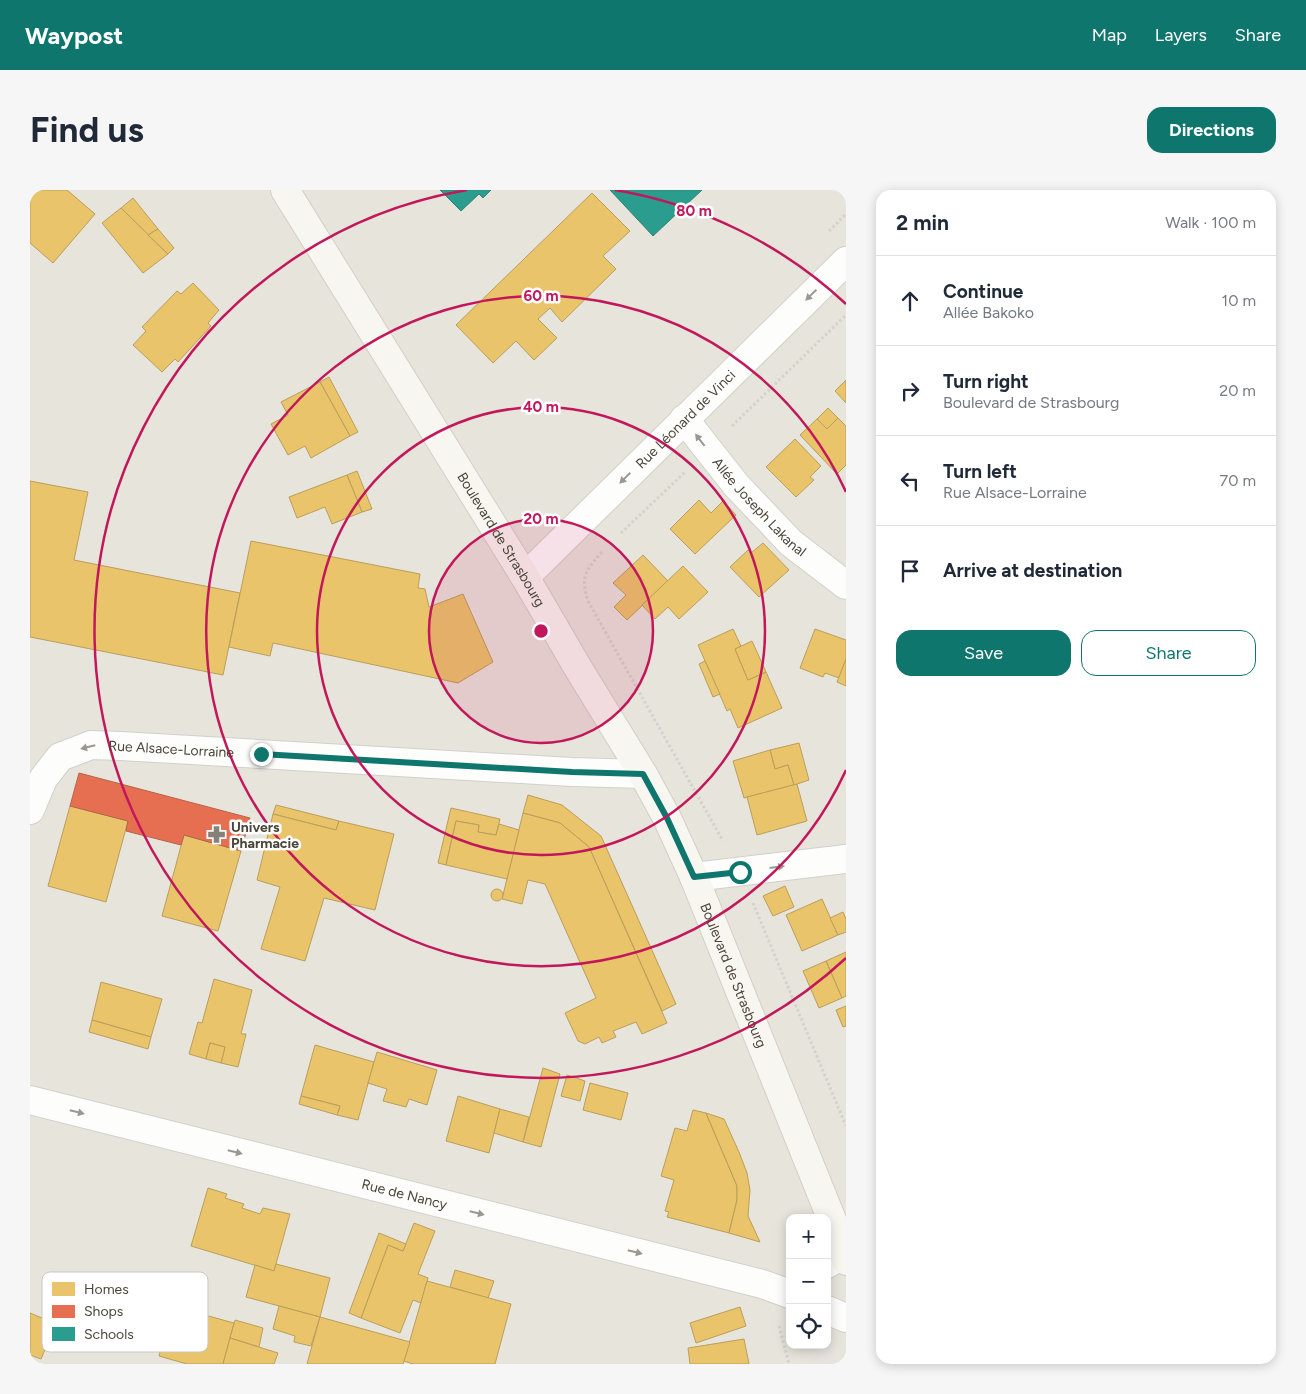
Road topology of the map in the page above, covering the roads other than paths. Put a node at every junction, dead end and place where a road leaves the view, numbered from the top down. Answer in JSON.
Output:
{"nodes":[{"id":1,"x":285,"y":190,"type":"edge"},
{"id":2,"x":846,"y":261,"type":"edge"},
{"id":3,"x":684,"y":419,"type":"junction"},
{"id":4,"x":525,"y":577,"type":"junction"},
{"id":5,"x":846,"y":585,"type":"edge"},
{"id":6,"x":643,"y":774,"type":"junction"},
{"id":7,"x":30,"y":810,"type":"edge"},
{"id":8,"x":846,"y":859,"type":"edge"},
{"id":9,"x":694,"y":877,"type":"junction"},
{"id":10,"x":30,"y":1100,"type":"edge"},
{"id":11,"x":838,"y":1235,"type":"junction"},
{"id":12,"x":831,"y":1259,"type":"edge"},
{"id":13,"x":846,"y":1261,"type":"edge"},
{"id":14,"x":786,"y":1289,"type":"edge"},
{"id":15,"x":831,"y":1312,"type":"edge"},
{"id":16,"x":846,"y":1318,"type":"edge"}],
"edges":[{"from":1,"to":4,"type":"main road","name":"Boulevard de Strasbourg"},
{"from":2,"to":3,"type":"street","name":"Rue Léonard de Vinci","one_way":true},
{"from":3,"to":4,"type":"street","name":"Rue Léonard de Vinci","one_way":true},
{"from":5,"to":3,"type":"street","name":"Allée Joseph Lakanal","one_way":true},
{"from":4,"to":6,"type":"main road","name":"Boulevard de Strasbourg"},
{"from":6,"to":7,"type":"street","name":"Rue Alsace-Lorraine","one_way":true},
{"from":6,"to":9,"type":"main road","name":"Boulevard de Strasbourg"},
{"from":9,"to":8,"type":"street","one_way":true},
{"from":9,"to":11,"type":"main road","name":"Boulevard de Strasbourg"},
{"from":10,"to":14,"type":"street","name":"Rue de Nancy","one_way":true},
{"from":11,"to":12,"type":"street"},
{"from":11,"to":13,"type":"main road","name":"Boulevard de Strasbourg"},
{"from":15,"to":16,"type":"street"}]}
